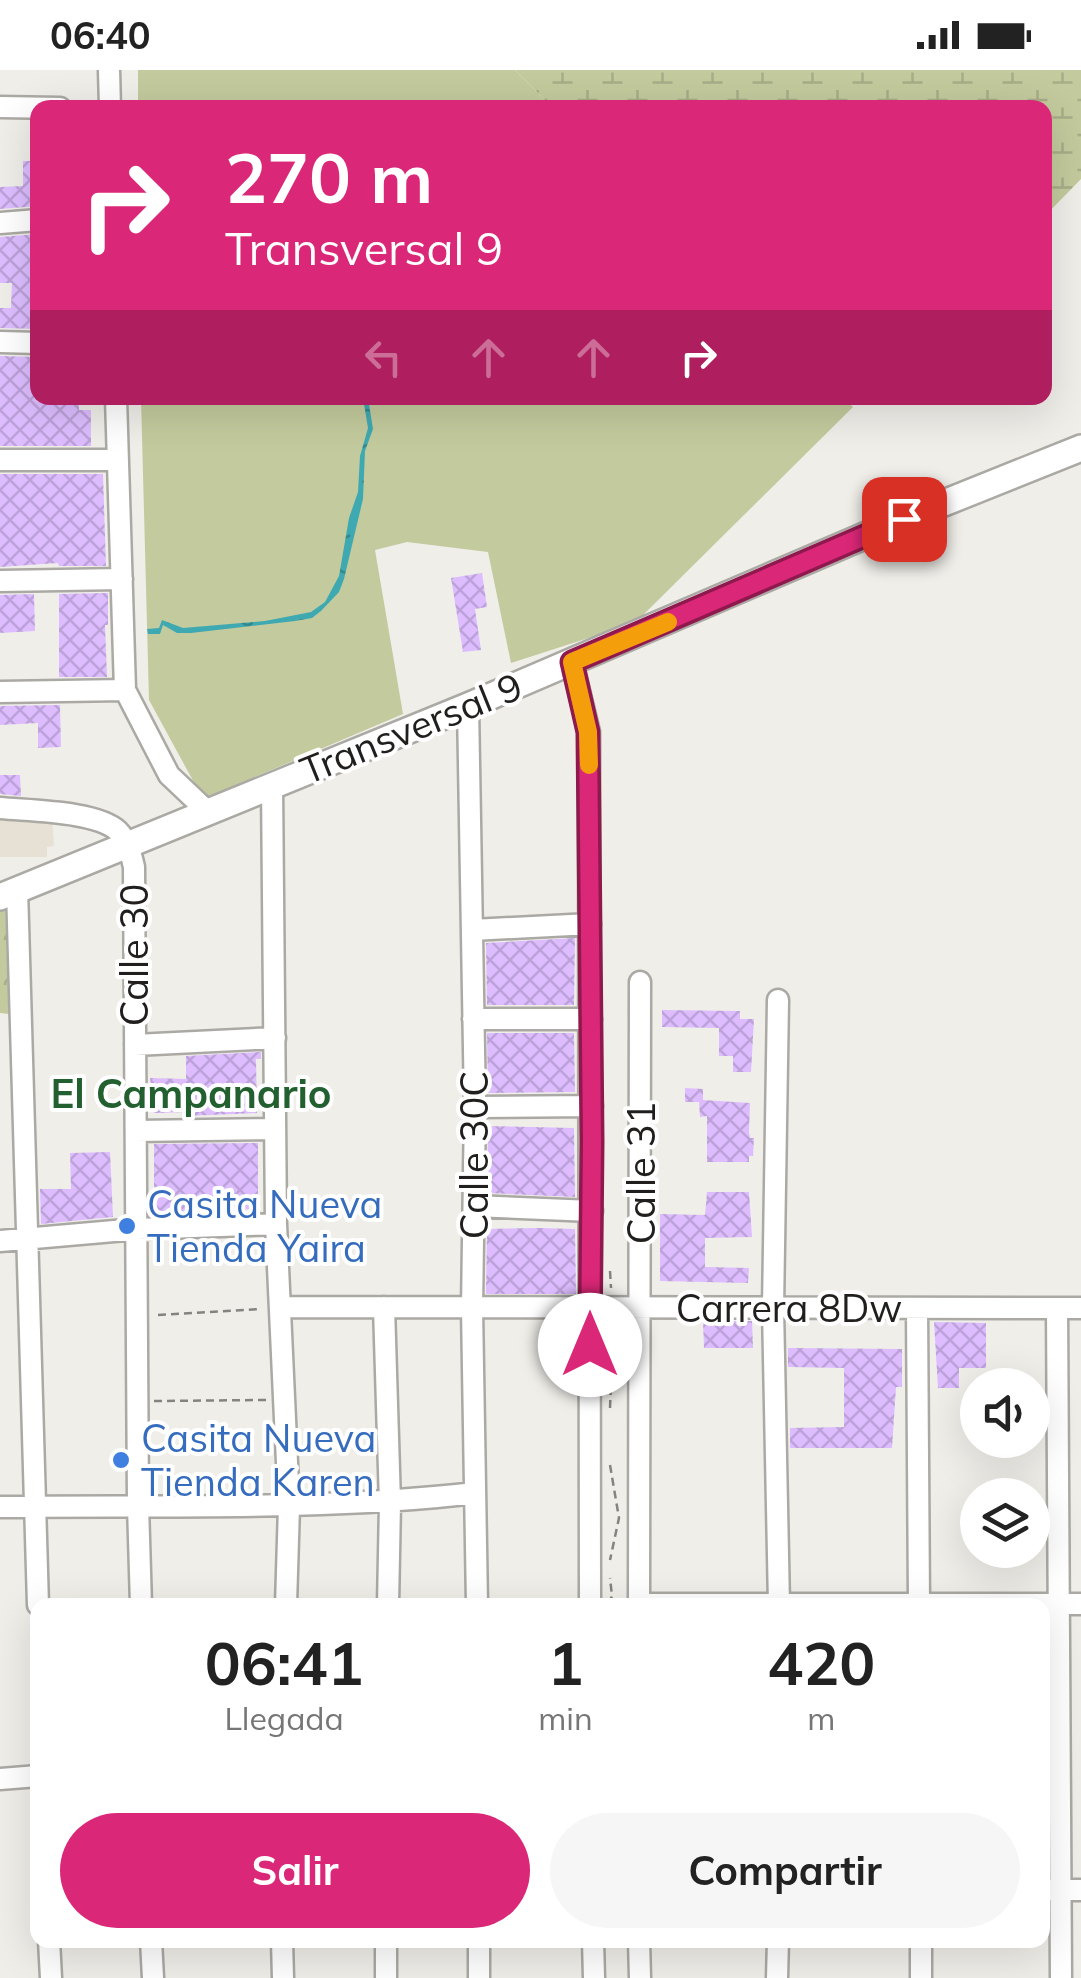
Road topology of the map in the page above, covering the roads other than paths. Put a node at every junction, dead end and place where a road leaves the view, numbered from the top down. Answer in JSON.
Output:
{"nodes":[{"id":1,"x":109,"y":70,"type":"edge"},
{"id":2,"x":110,"y":100,"type":"edge"},
{"id":3,"x":0,"y":107,"type":"edge"},
{"id":4,"x":30,"y":108,"type":"edge"},
{"id":5,"x":30,"y":221,"type":"edge"},
{"id":6,"x":0,"y":223,"type":"edge"},
{"id":7,"x":0,"y":342,"type":"edge"},
{"id":8,"x":30,"y":343,"type":"edge"},
{"id":9,"x":116,"y":405,"type":"edge"},
{"id":10,"x":1081,"y":448,"type":"edge"},
{"id":11,"x":0,"y":460,"type":"edge"},
{"id":12,"x":116,"y":460,"type":"junction"},
{"id":13,"x":122,"y":579,"type":"junction"},
{"id":14,"x":0,"y":581,"type":"edge"},
{"id":15,"x":572,"y":662,"type":"junction"},
{"id":16,"x":124,"y":690,"type":"junction"},
{"id":17,"x":0,"y":692,"type":"edge"},
{"id":18,"x":468,"y":706,"type":"junction"},
{"id":19,"x":272,"y":784,"type":"junction"},
{"id":20,"x":0,"y":808,"type":"edge"},
{"id":21,"x":208,"y":812,"type":"junction"},
{"id":22,"x":129,"y":846,"type":"junction"},
{"id":23,"x":8,"y":893,"type":"edge"},
{"id":24,"x":590,"y":924,"type":"junction"},
{"id":25,"x":472,"y":930,"type":"junction"},
{"id":26,"x":640,"y":982,"type":"dead end"},
{"id":27,"x":778,"y":1000,"type":"dead end"},
{"id":28,"x":590,"y":1018,"type":"junction"},
{"id":29,"x":474,"y":1020,"type":"junction"},
{"id":30,"x":275,"y":1038,"type":"junction"},
{"id":31,"x":134,"y":1045,"type":"junction"},
{"id":32,"x":592,"y":1106,"type":"junction"},
{"id":33,"x":475,"y":1108,"type":"junction"},
{"id":34,"x":274,"y":1128,"type":"junction"},
{"id":35,"x":136,"y":1132,"type":"junction"},
{"id":36,"x":474,"y":1206,"type":"junction"},
{"id":37,"x":592,"y":1211,"type":"junction"},
{"id":38,"x":276,"y":1224,"type":"junction"},
{"id":39,"x":137,"y":1229,"type":"junction"},
{"id":40,"x":25,"y":1240,"type":"junction"},
{"id":41,"x":0,"y":1241,"type":"edge"},
{"id":42,"x":280,"y":1307,"type":"junction"},
{"id":43,"x":384,"y":1308,"type":"junction"},
{"id":44,"x":472,"y":1308,"type":"junction"},
{"id":45,"x":589,"y":1308,"type":"junction"},
{"id":46,"x":641,"y":1308,"type":"junction"},
{"id":47,"x":773,"y":1308,"type":"junction"},
{"id":48,"x":917,"y":1308,"type":"junction"},
{"id":49,"x":1057,"y":1308,"type":"junction"},
{"id":50,"x":1081,"y":1308,"type":"edge"},
{"id":51,"x":475,"y":1493,"type":"junction"},
{"id":52,"x":390,"y":1502,"type":"junction"},
{"id":53,"x":138,"y":1505,"type":"junction"},
{"id":54,"x":288,"y":1506,"type":"junction"},
{"id":55,"x":0,"y":1507,"type":"edge"},
{"id":56,"x":35,"y":1507,"type":"junction"},
{"id":57,"x":38,"y":1598,"type":"edge"},
{"id":58,"x":141,"y":1598,"type":"edge"},
{"id":59,"x":286,"y":1598,"type":"edge"},
{"id":60,"x":388,"y":1598,"type":"edge"},
{"id":61,"x":477,"y":1598,"type":"edge"},
{"id":62,"x":590,"y":1598,"type":"edge"},
{"id":63,"x":639,"y":1598,"type":"edge"},
{"id":64,"x":779,"y":1598,"type":"edge"},
{"id":65,"x":919,"y":1598,"type":"edge"},
{"id":66,"x":1050,"y":1604,"type":"edge"},
{"id":67,"x":1059,"y":1604,"type":"junction"},
{"id":68,"x":1081,"y":1604,"type":"edge"},
{"id":69,"x":30,"y":1777,"type":"edge"},
{"id":70,"x":0,"y":1780,"type":"edge"},
{"id":71,"x":1061,"y":1890,"type":"edge"},
{"id":72,"x":49,"y":1948,"type":"edge"},
{"id":73,"x":151,"y":1948,"type":"edge"},
{"id":74,"x":282,"y":1948,"type":"edge"},
{"id":75,"x":386,"y":1948,"type":"edge"},
{"id":76,"x":479,"y":1948,"type":"edge"},
{"id":77,"x":593,"y":1948,"type":"edge"},
{"id":78,"x":639,"y":1948,"type":"edge"},
{"id":79,"x":778,"y":1948,"type":"edge"},
{"id":80,"x":921,"y":1948,"type":"edge"},
{"id":81,"x":51,"y":1978,"type":"edge"},
{"id":82,"x":153,"y":1978,"type":"edge"},
{"id":83,"x":283,"y":1978,"type":"edge"},
{"id":84,"x":386,"y":1978,"type":"edge"},
{"id":85,"x":479,"y":1978,"type":"edge"},
{"id":86,"x":594,"y":1978,"type":"edge"},
{"id":87,"x":640,"y":1978,"type":"edge"},
{"id":88,"x":778,"y":1978,"type":"edge"},
{"id":89,"x":921,"y":1978,"type":"edge"},
{"id":90,"x":1061,"y":1978,"type":"edge"}],
"edges":[{"from":1,"to":2,"type":"street"},
{"from":3,"to":4,"type":"street"},
{"from":5,"to":6,"type":"street"},
{"from":7,"to":8,"type":"street"},
{"from":9,"to":12,"type":"street"},
{"from":10,"to":15,"type":"main road","name":"Transversal 9"},
{"from":11,"to":12,"type":"street"},
{"from":12,"to":13,"type":"street"},
{"from":13,"to":14,"type":"street"},
{"from":13,"to":16,"type":"street"},
{"from":15,"to":18,"type":"main road","name":"Transversal 9"},
{"from":15,"to":24,"type":"street","name":"Calle 31"},
{"from":16,"to":17,"type":"street"},
{"from":16,"to":21,"type":"street"},
{"from":18,"to":19,"type":"main road","name":"Transversal 9"},
{"from":18,"to":25,"type":"street","name":"Calle 30C"},
{"from":19,"to":21,"type":"main road","name":"Transversal 9"},
{"from":19,"to":30,"type":"street"},
{"from":20,"to":22,"type":"street"},
{"from":21,"to":22,"type":"main road","name":"Transversal 9"},
{"from":22,"to":23,"type":"main road","name":"Transversal 9"},
{"from":22,"to":31,"type":"street","name":"Calle 30"},
{"from":23,"to":40,"type":"street"},
{"from":24,"to":25,"type":"street"},
{"from":24,"to":28,"type":"street","name":"Calle 31"},
{"from":25,"to":29,"type":"street","name":"Calle 30C"},
{"from":26,"to":46,"type":"street","name":"Calle 31"},
{"from":27,"to":47,"type":"street"},
{"from":28,"to":29,"type":"street"},
{"from":28,"to":32,"type":"street","name":"Calle 31"},
{"from":29,"to":33,"type":"street","name":"Calle 30C"},
{"from":30,"to":31,"type":"street"},
{"from":30,"to":34,"type":"street"},
{"from":31,"to":35,"type":"street","name":"Calle 30"},
{"from":32,"to":33,"type":"street"},
{"from":32,"to":37,"type":"street","name":"Calle 31"},
{"from":33,"to":36,"type":"street","name":"Calle 30C"},
{"from":34,"to":35,"type":"street"},
{"from":34,"to":38,"type":"street"},
{"from":35,"to":39,"type":"street","name":"Calle 30"},
{"from":36,"to":37,"type":"street"},
{"from":36,"to":44,"type":"street","name":"Calle 30C"},
{"from":37,"to":45,"type":"street","name":"Calle 31"},
{"from":38,"to":39,"type":"street"},
{"from":38,"to":42,"type":"street"},
{"from":39,"to":40,"type":"street"},
{"from":39,"to":53,"type":"street","name":"Calle 30"},
{"from":40,"to":41,"type":"street"},
{"from":40,"to":56,"type":"street"},
{"from":42,"to":43,"type":"street","name":"Carrera 8Dw"},
{"from":42,"to":54,"type":"street"},
{"from":43,"to":44,"type":"street","name":"Carrera 8Dw"},
{"from":43,"to":52,"type":"street"},
{"from":44,"to":45,"type":"street","name":"Carrera 8Dw"},
{"from":44,"to":51,"type":"street","name":"Calle 30C"},
{"from":45,"to":46,"type":"street","name":"Carrera 8Dw"},
{"from":45,"to":62,"type":"street","name":"Calle 31"},
{"from":46,"to":47,"type":"street","name":"Carrera 8Dw"},
{"from":46,"to":63,"type":"street","name":"Calle 31"},
{"from":47,"to":48,"type":"street","name":"Carrera 8Dw"},
{"from":47,"to":64,"type":"street"},
{"from":48,"to":49,"type":"street","name":"Carrera 8Dw"},
{"from":48,"to":65,"type":"street"},
{"from":49,"to":50,"type":"street","name":"Carrera 8Dw"},
{"from":49,"to":67,"type":"street"},
{"from":51,"to":52,"type":"street"},
{"from":51,"to":61,"type":"street","name":"Calle 30C"},
{"from":52,"to":54,"type":"street"},
{"from":52,"to":60,"type":"street"},
{"from":53,"to":54,"type":"street"},
{"from":53,"to":56,"type":"street"},
{"from":53,"to":58,"type":"street","name":"Calle 30"},
{"from":54,"to":59,"type":"street"},
{"from":55,"to":56,"type":"street"},
{"from":56,"to":57,"type":"street"},
{"from":66,"to":67,"type":"street"},
{"from":67,"to":68,"type":"street"},
{"from":67,"to":71,"type":"street"},
{"from":69,"to":70,"type":"street"},
{"from":71,"to":90,"type":"street"},
{"from":72,"to":81,"type":"street"},
{"from":73,"to":82,"type":"street"},
{"from":74,"to":83,"type":"street"},
{"from":75,"to":84,"type":"street"},
{"from":76,"to":85,"type":"street"},
{"from":77,"to":86,"type":"street"},
{"from":78,"to":87,"type":"street"},
{"from":79,"to":88,"type":"street"},
{"from":80,"to":89,"type":"street"}]}
